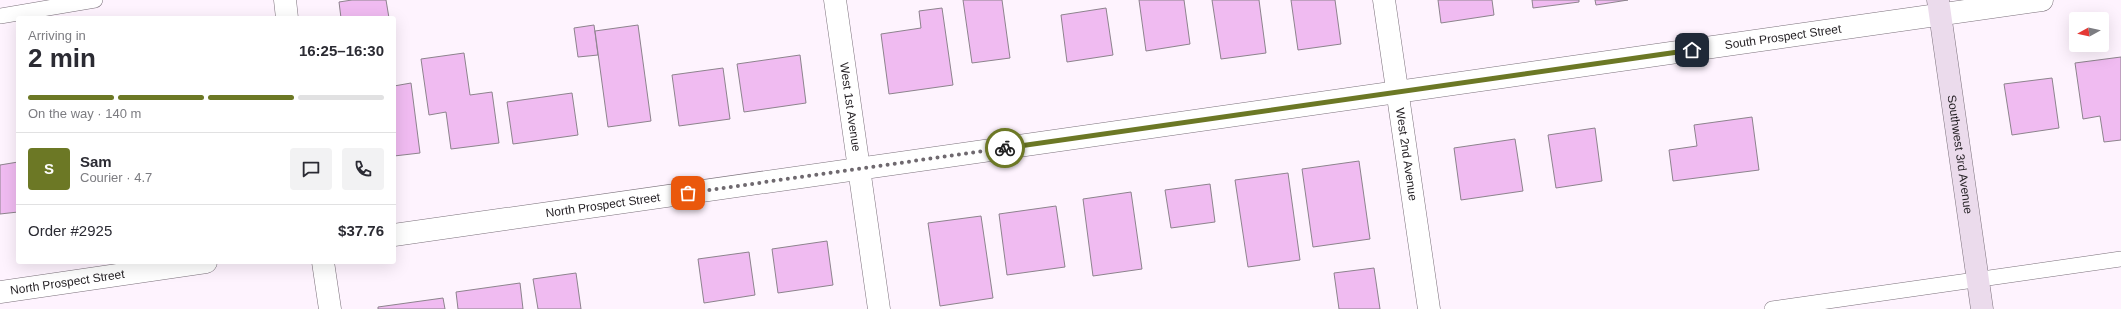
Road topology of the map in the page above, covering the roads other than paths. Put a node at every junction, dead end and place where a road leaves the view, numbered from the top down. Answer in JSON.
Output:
{"nodes":[{"id":1,"x":95,"y":0,"type":"edge"},
{"id":2,"x":285,"y":0,"type":"edge"},
{"id":3,"x":835,"y":0,"type":"edge"},
{"id":4,"x":1384,"y":0,"type":"edge"},
{"id":5,"x":2042,"y":0,"type":"edge"},
{"id":6,"x":1939,"y":7,"type":"edge"},
{"id":7,"x":0,"y":16,"type":"edge"},
{"id":8,"x":288,"y":16,"type":"edge"},
{"id":9,"x":1397,"y":92,"type":"junction"},
{"id":10,"x":859,"y":169,"type":"junction"},
{"id":11,"x":396,"y":235,"type":"edge"},
{"id":12,"x":2121,"y":259,"type":"edge"},
{"id":13,"x":192,"y":264,"type":"edge"},
{"id":14,"x":323,"y":264,"type":"edge"},
{"id":15,"x":1978,"y":280,"type":"junction"},
{"id":16,"x":0,"y":292,"type":"edge"},
{"id":17,"x":330,"y":309,"type":"edge"},
{"id":18,"x":879,"y":309,"type":"edge"},
{"id":19,"x":1429,"y":309,"type":"edge"},
{"id":20,"x":1772,"y":309,"type":"edge"},
{"id":21,"x":1982,"y":309,"type":"edge"}],
"edges":[{"from":1,"to":7,"type":"lane"},
{"from":2,"to":8,"type":"street"},
{"from":3,"to":10,"type":"street","name":"West 1st Avenue"},
{"from":4,"to":9,"type":"street","name":"West 2nd Avenue"},
{"from":5,"to":6,"type":"street","name":"South Prospect Street"},
{"from":6,"to":9,"type":"street","name":"South Prospect Street"},
{"from":6,"to":15,"type":"main road","name":"Southwest 3rd Avenue"},
{"from":9,"to":10,"type":"street","name":"South Prospect Street"},
{"from":9,"to":19,"type":"street","name":"West 2nd Avenue"},
{"from":10,"to":11,"type":"street","name":"North Prospect Street"},
{"from":10,"to":18,"type":"street","name":"West 1st Avenue"},
{"from":12,"to":15,"type":"lane"},
{"from":13,"to":16,"type":"street","name":"North Prospect Street"},
{"from":14,"to":17,"type":"street"},
{"from":15,"to":20,"type":"lane"},
{"from":15,"to":21,"type":"main road","name":"Southwest 3rd Avenue"}]}
